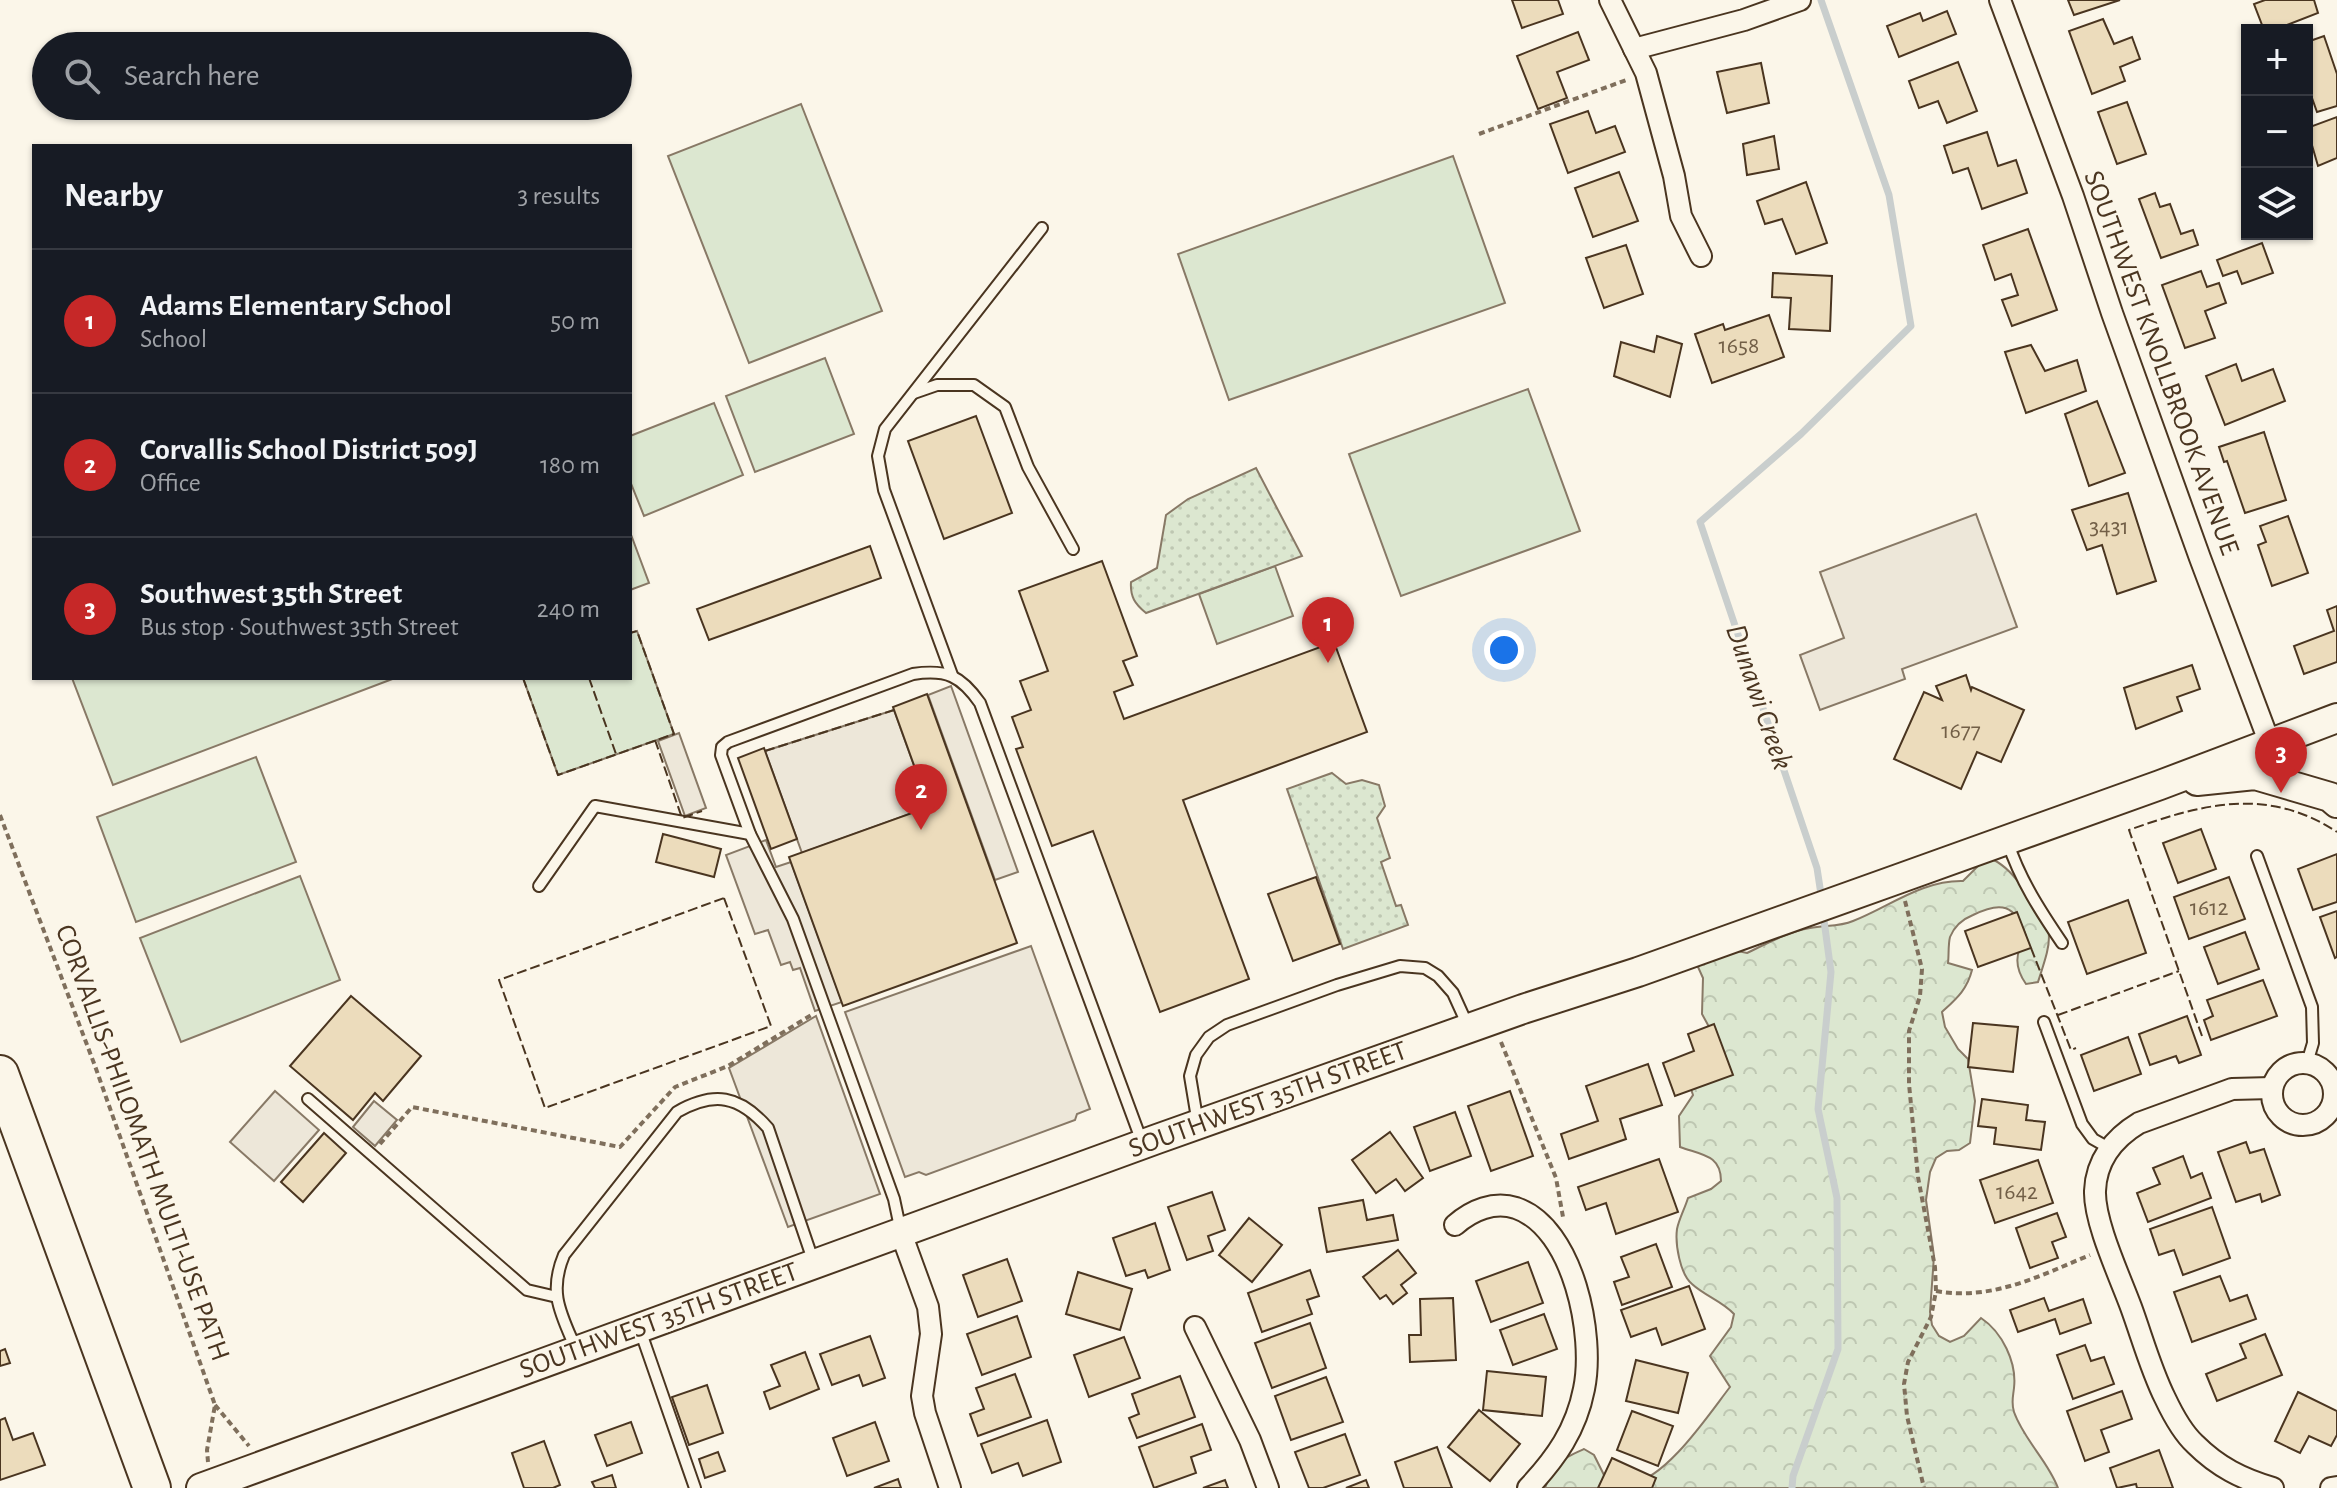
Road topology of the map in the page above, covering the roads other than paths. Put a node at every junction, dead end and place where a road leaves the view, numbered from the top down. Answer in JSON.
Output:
{"nodes":[{"id":1,"x":1610,"y":0,"type":"edge"},
{"id":2,"x":1800,"y":0,"type":"edge"},
{"id":3,"x":2000,"y":0,"type":"edge"},
{"id":4,"x":1634,"y":49,"type":"junction"},
{"id":5,"x":1042,"y":228,"type":"dead end"},
{"id":6,"x":1701,"y":256,"type":"dead end"},
{"id":7,"x":912,"y":394,"type":"junction"},
{"id":8,"x":1073,"y":549,"type":"dead end"},
{"id":9,"x":952,"y":675,"type":"junction"},
{"id":10,"x":2337,"y":718,"type":"edge"},
{"id":11,"x":2270,"y":744,"type":"junction"},
{"id":12,"x":2160,"y":785,"type":"junction"},
{"id":13,"x":2337,"y":803,"type":"edge"},
{"id":14,"x":750,"y":834,"type":"junction"},
{"id":15,"x":2007,"y":840,"type":"junction"},
{"id":16,"x":2257,"y":856,"type":"dead end"},
{"id":17,"x":539,"y":886,"type":"dead end"},
{"id":18,"x":2062,"y":943,"type":"dead end"},
{"id":19,"x":2044,"y":1022,"type":"dead end"},
{"id":20,"x":1480,"y":1024,"type":"junction"},
{"id":21,"x":2307,"y":1063,"type":"junction"},
{"id":22,"x":0,"y":1074,"type":"edge"},
{"id":23,"x":2272,"y":1088,"type":"junction"},
{"id":24,"x":308,"y":1099,"type":"dead end"},
{"id":25,"x":1198,"y":1124,"type":"junction"},
{"id":26,"x":1143,"y":1144,"type":"junction"},
{"id":27,"x":2109,"y":1148,"type":"junction"},
{"id":28,"x":1455,"y":1225,"type":"dead end"},
{"id":29,"x":901,"y":1233,"type":"junction"},
{"id":30,"x":814,"y":1264,"type":"junction"},
{"id":31,"x":557,"y":1297,"type":"junction"},
{"id":32,"x":1195,"y":1327,"type":"dead end"},
{"id":33,"x":639,"y":1328,"type":"junction"},
{"id":34,"x":576,"y":1351,"type":"junction"},
{"id":35,"x":208,"y":1485,"type":"edge"},
{"id":36,"x":2337,"y":1487,"type":"edge"},
{"id":37,"x":152,"y":1488,"type":"edge"},
{"id":38,"x":695,"y":1488,"type":"edge"},
{"id":39,"x":950,"y":1488,"type":"edge"},
{"id":40,"x":1268,"y":1488,"type":"edge"},
{"id":41,"x":1528,"y":1488,"type":"edge"},
{"id":42,"x":2273,"y":1488,"type":"edge"},
{"id":43,"x":2331,"y":1488,"type":"edge"}],
"edges":[{"from":1,"to":4,"type":"street"},
{"from":2,"to":4,"type":"street"},
{"from":3,"to":11,"type":"street","name":"SOUTHWEST KNOLLBROOK AVENUE"},
{"from":4,"to":6,"type":"street"},
{"from":5,"to":7,"type":"lane"},
{"from":7,"to":8,"type":"lane"},
{"from":7,"to":9,"type":"lane"},
{"from":9,"to":14,"type":"lane"},
{"from":9,"to":26,"type":"lane"},
{"from":10,"to":11,"type":"street","name":"SOUTHWEST 35TH STREET"},
{"from":11,"to":12,"type":"street","name":"SOUTHWEST 35TH STREET"},
{"from":12,"to":13,"type":"street"},
{"from":12,"to":15,"type":"street","name":"SOUTHWEST 35TH STREET"},
{"from":14,"to":17,"type":"lane"},
{"from":14,"to":29,"type":"lane"},
{"from":15,"to":18,"type":"lane"},
{"from":15,"to":20,"type":"street","name":"SOUTHWEST 35TH STREET"},
{"from":16,"to":21,"type":"lane"},
{"from":19,"to":27,"type":"lane"},
{"from":20,"to":25,"type":"street","name":"SOUTHWEST 35TH STREET"},
{"from":20,"to":25,"type":"lane"},
{"from":21,"to":23,"type":"street"},
{"from":21,"to":23,"type":"street"},
{"from":22,"to":37,"type":"highway"},
{"from":23,"to":27,"type":"street"},
{"from":24,"to":31,"type":"lane"},
{"from":25,"to":26,"type":"street","name":"SOUTHWEST 35TH STREET"},
{"from":26,"to":29,"type":"street","name":"SOUTHWEST 35TH STREET"},
{"from":27,"to":42,"type":"street"},
{"from":28,"to":41,"type":"street"},
{"from":29,"to":30,"type":"street","name":"SOUTHWEST 35TH STREET"},
{"from":29,"to":39,"type":"street"},
{"from":30,"to":31,"type":"lane"},
{"from":30,"to":33,"type":"street","name":"SOUTHWEST 35TH STREET"},
{"from":31,"to":34,"type":"lane"},
{"from":32,"to":40,"type":"street"},
{"from":33,"to":34,"type":"street","name":"SOUTHWEST 35TH STREET"},
{"from":33,"to":38,"type":"lane"},
{"from":34,"to":35,"type":"street","name":"SOUTHWEST 35TH STREET"},
{"from":36,"to":43,"type":"street"}]}
